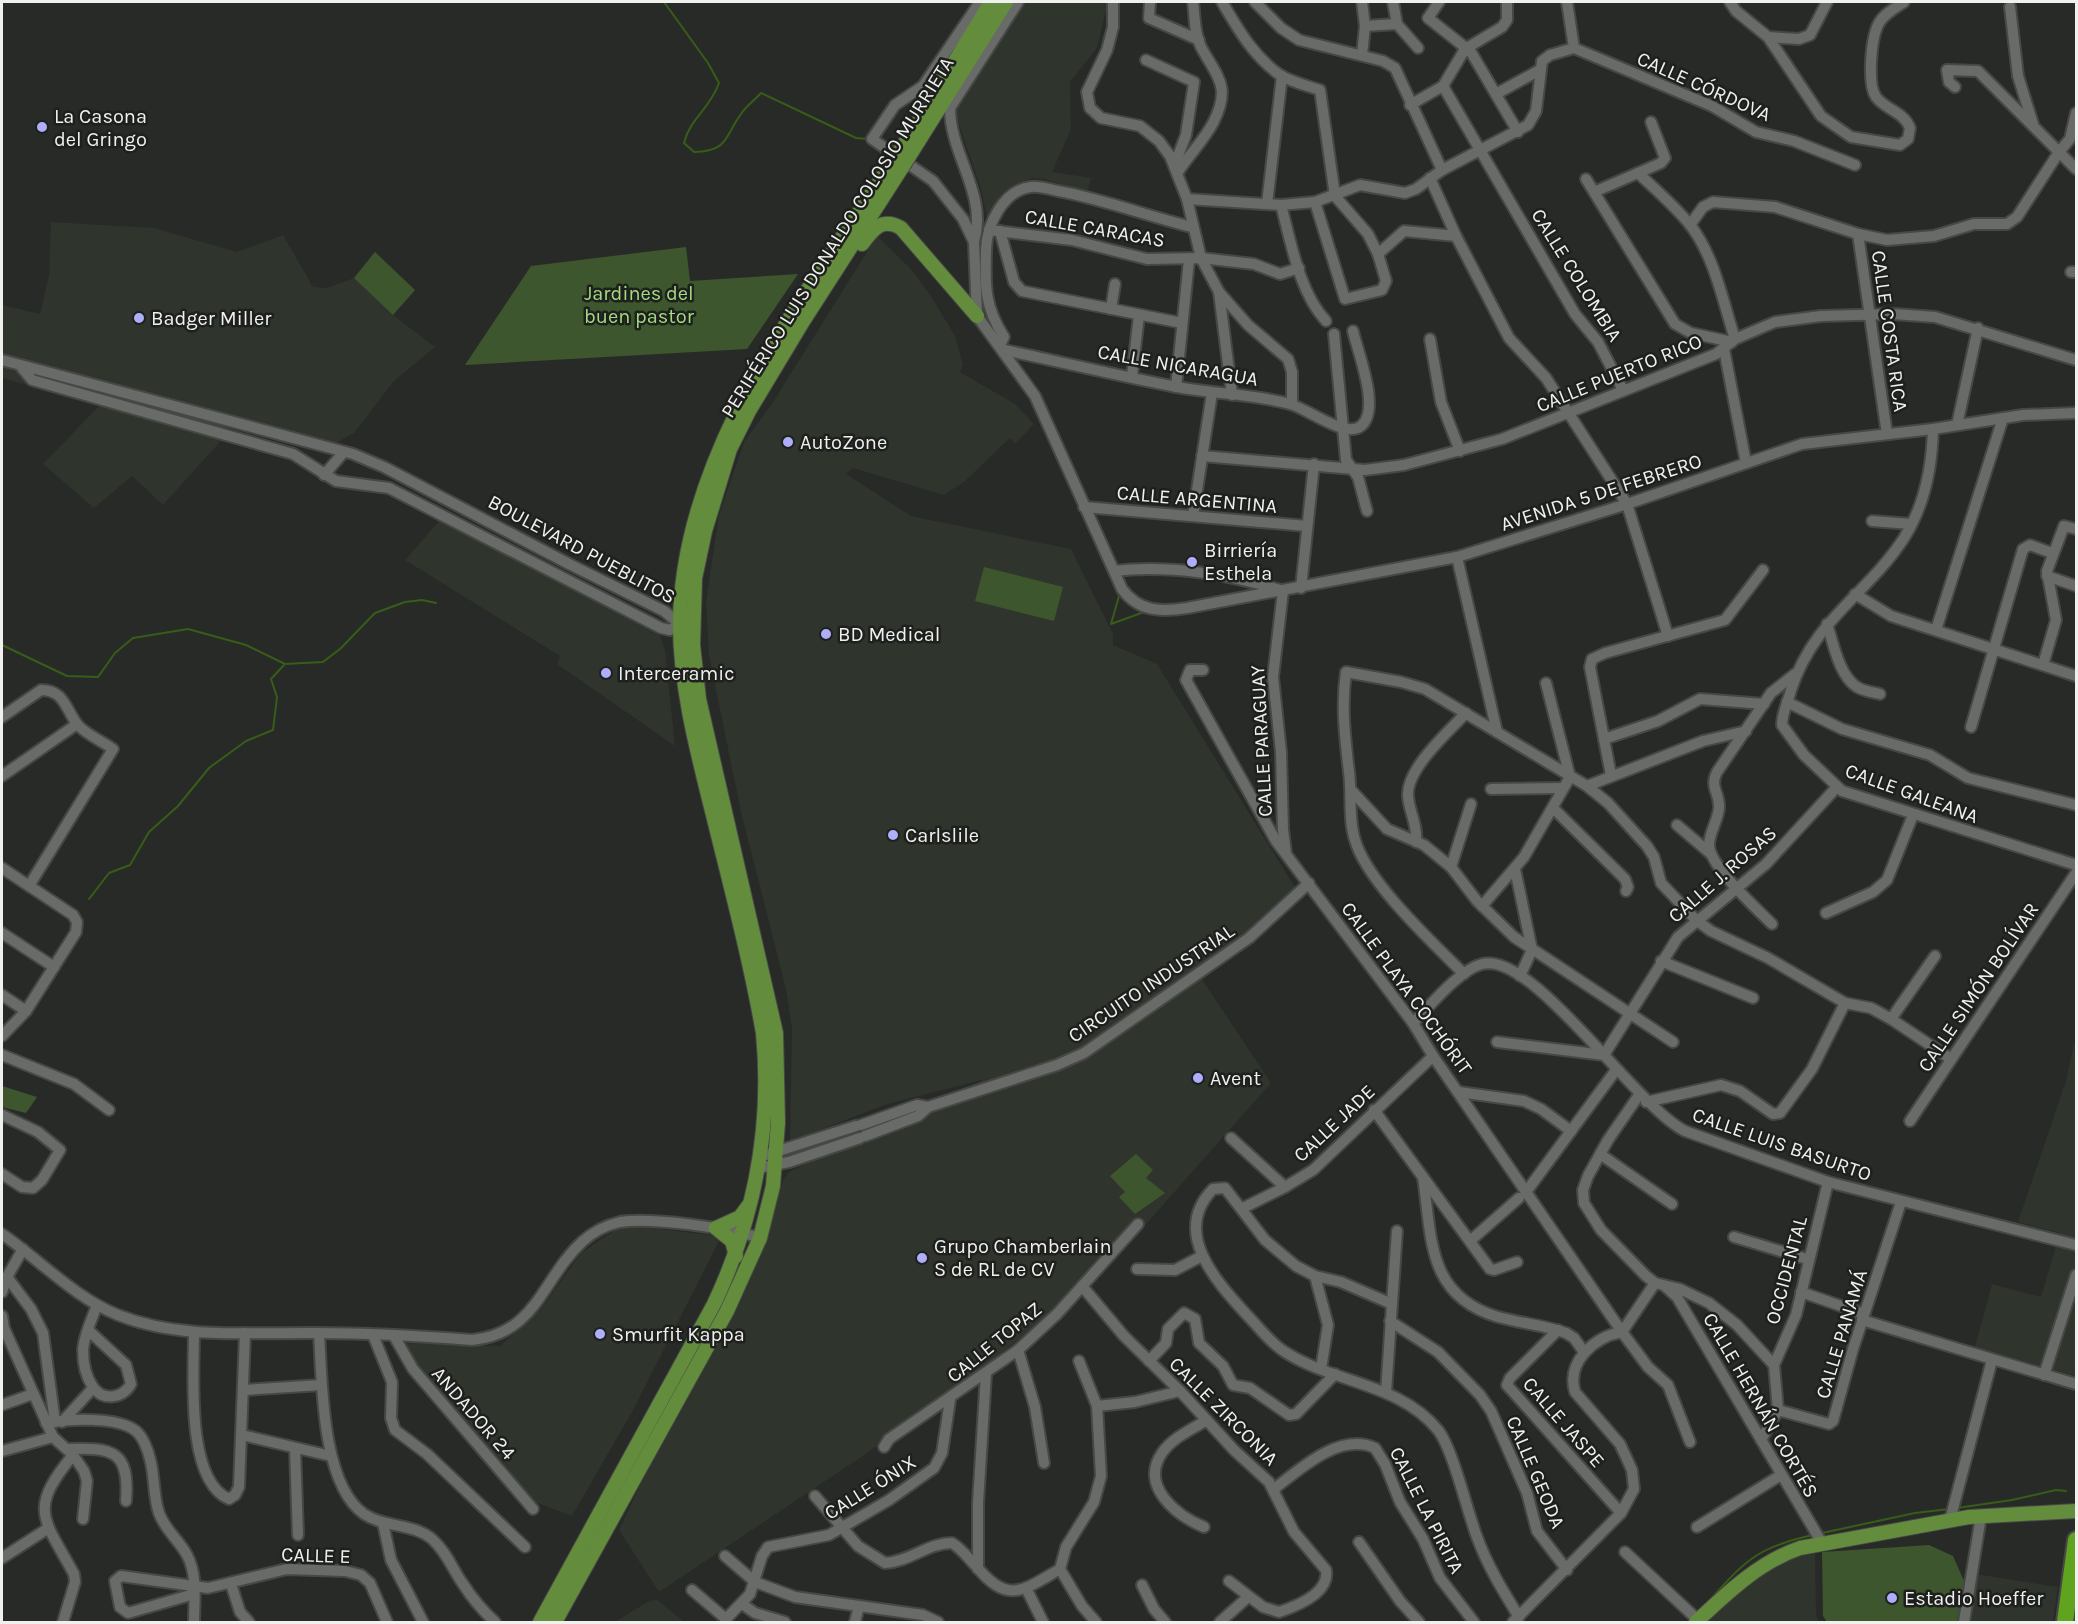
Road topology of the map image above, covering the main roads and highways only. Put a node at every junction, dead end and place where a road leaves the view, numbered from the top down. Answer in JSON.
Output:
{"nodes":[{"id":1,"x":1000,"y":5,"type":"edge"},
{"id":2,"x":898,"y":163,"type":"junction"},
{"id":3,"x":820,"y":294,"type":"junction"},
{"id":4,"x":977,"y":316,"type":"road end"},
{"id":5,"x":693,"y":608,"type":"junction"},
{"id":6,"x":680,"y":624,"type":"junction"},
{"id":7,"x":693,"y":645,"type":"junction"},
{"id":8,"x":752,"y":1201,"type":"junction"},
{"id":9,"x":736,"y":1256,"type":"junction"},
{"id":10,"x":2076,"y":1511,"type":"edge"},
{"id":11,"x":2076,"y":1540,"type":"edge"},
{"id":12,"x":1697,"y":1622,"type":"edge"},
{"id":13,"x":540,"y":1623,"type":"edge"},
{"id":14,"x":555,"y":1623,"type":"edge"},
{"id":15,"x":2065,"y":1623,"type":"edge"}],
"edges":[{"from":1,"to":2,"type":"main road","name":"PERIFÉRICO LUIS DONALDO COLOSIO MURRIETA","bridge":true},
{"from":2,"to":3,"type":"main road","name":"PERIFÉRICO LUIS DONALDO COLOSIO MURRIETA"},
{"from":2,"to":6,"type":"main road","name":"PERIFÉRICO LUIS DONALDO COLOSIO MURRIETA"},
{"from":3,"to":4,"type":"main road"},
{"from":3,"to":5,"type":"main road","name":"PERIFÉRICO LUIS DONALDO COLOSIO MURRIETA"},
{"from":5,"to":6,"type":"main road"},
{"from":5,"to":7,"type":"main road","name":"PERIFÉRICO LUIS DONALDO COLOSIO MURRIETA"},
{"from":6,"to":7,"type":"main road"},
{"from":6,"to":8,"type":"main road","name":"PERIFÉRICO LUIS DONALDO COLOSIO MURRIETA"},
{"from":7,"to":14,"type":"main road","name":"PERIFÉRICO LUIS DONALDO COLOSIO MURRIETA"},
{"from":8,"to":9,"type":"main road","name":"PERIFÉRICO LUIS DONALDO COLOSIO MURRIETA"},
{"from":8,"to":9,"type":"main road"},
{"from":9,"to":13,"type":"main road","name":"PERIFÉRICO LUIS DONALDO COLOSIO MURRIETA"},
{"from":10,"to":12,"type":"main road"},
{"from":11,"to":15,"type":"highway"}]}
